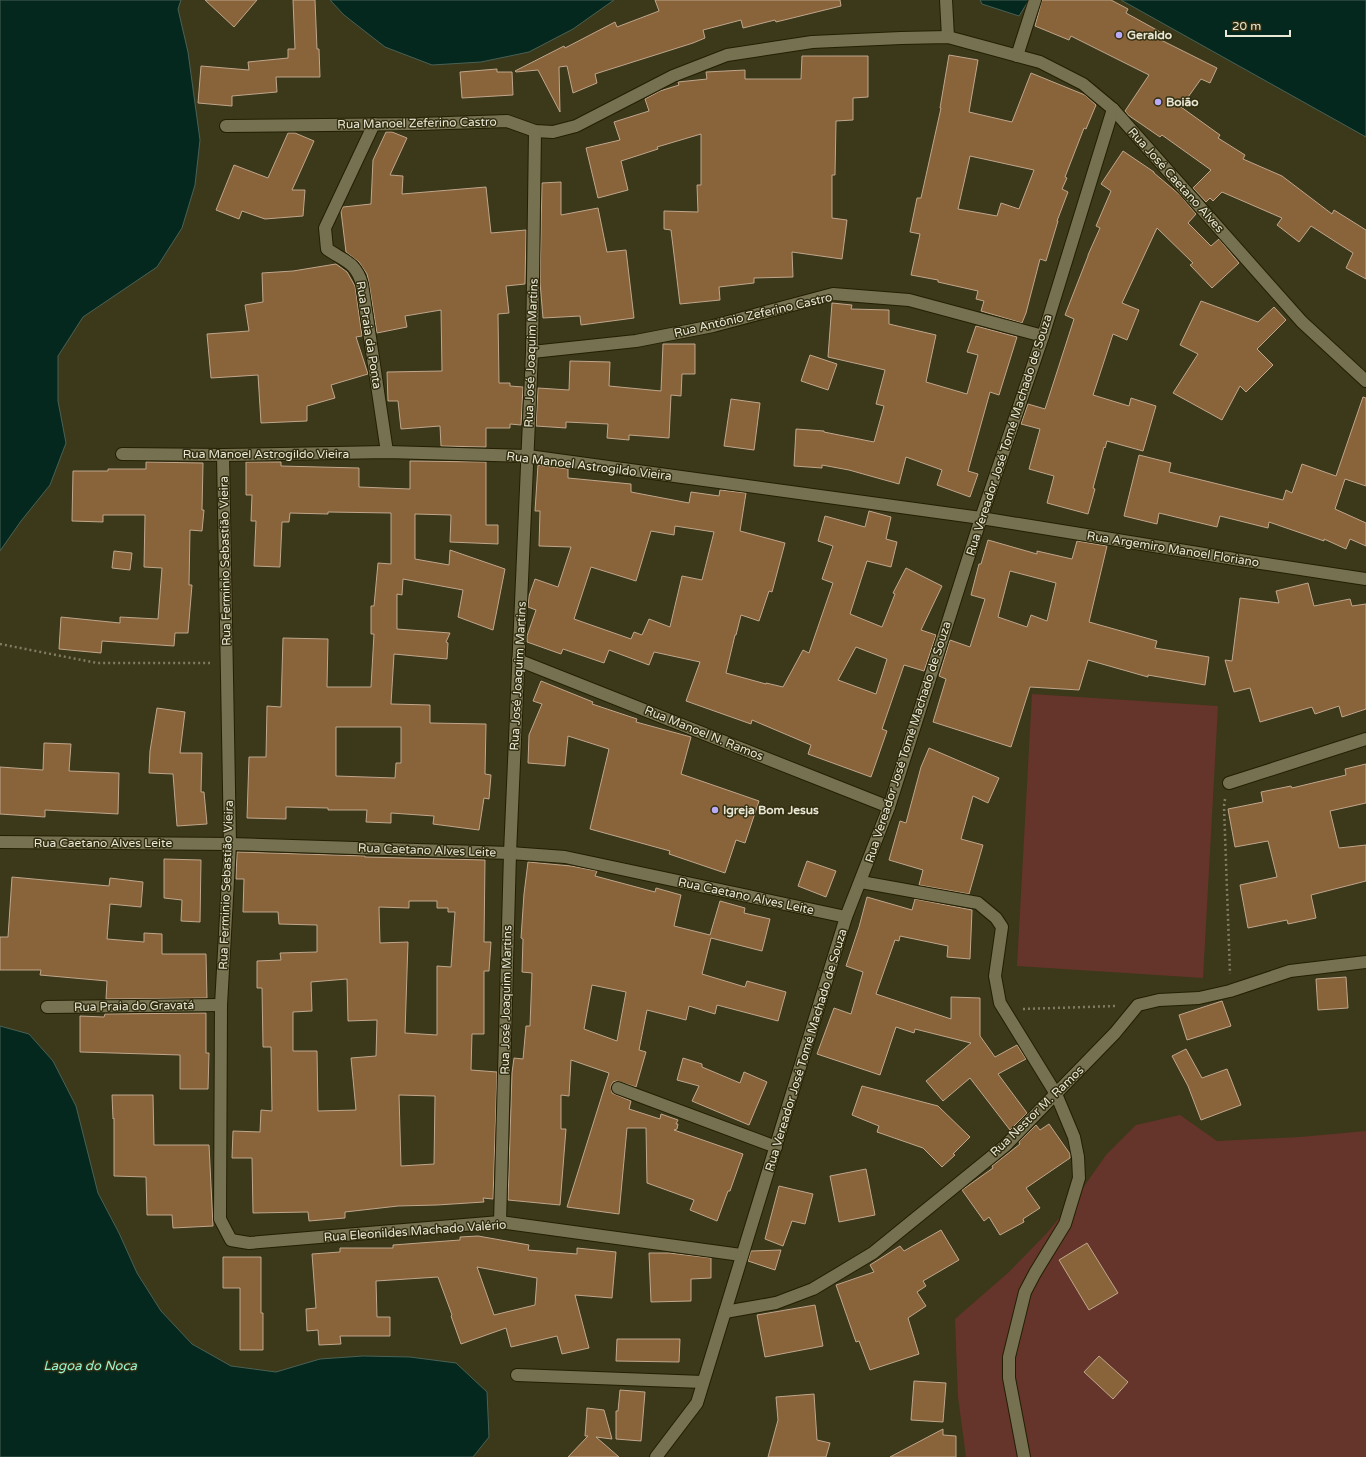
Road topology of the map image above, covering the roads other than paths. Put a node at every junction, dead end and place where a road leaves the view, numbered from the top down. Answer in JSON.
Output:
{"nodes":[{"id":1,"x":946,"y":0,"type":"edge"},
{"id":2,"x":1035,"y":0,"type":"edge"},
{"id":3,"x":948,"y":37,"type":"junction"},
{"id":4,"x":1017,"y":56,"type":"junction"},
{"id":5,"x":1113,"y":109,"type":"junction"},
{"id":6,"x":374,"y":124,"type":"junction"},
{"id":7,"x":226,"y":126,"type":"dead end"},
{"id":8,"x":535,"y":131,"type":"junction"},
{"id":9,"x":1043,"y":336,"type":"junction"},
{"id":10,"x":532,"y":352,"type":"junction"},
{"id":11,"x":1366,"y":382,"type":"edge"},
{"id":12,"x":387,"y":452,"type":"junction"},
{"id":13,"x":122,"y":454,"type":"dead end"},
{"id":14,"x":223,"y":455,"type":"junction"},
{"id":15,"x":528,"y":456,"type":"junction"},
{"id":16,"x":981,"y":518,"type":"junction"},
{"id":17,"x":1366,"y":579,"type":"edge"},
{"id":18,"x":518,"y":660,"type":"junction"},
{"id":19,"x":1366,"y":739,"type":"edge"},
{"id":20,"x":1229,"y":783,"type":"road end"},
{"id":21,"x":889,"y":807,"type":"junction"},
{"id":22,"x":0,"y":842,"type":"edge"},
{"id":23,"x":230,"y":844,"type":"junction"},
{"id":24,"x":510,"y":853,"type":"junction"},
{"id":25,"x":861,"y":882,"type":"junction"},
{"id":26,"x":846,"y":917,"type":"junction"},
{"id":27,"x":1366,"y":962,"type":"edge"},
{"id":28,"x":221,"y":1005,"type":"junction"},
{"id":29,"x":47,"y":1007,"type":"dead end"},
{"id":30,"x":618,"y":1088,"type":"dead end"},
{"id":31,"x":1056,"y":1094,"type":"junction"},
{"id":32,"x":776,"y":1147,"type":"junction"},
{"id":33,"x":500,"y":1222,"type":"junction"},
{"id":34,"x":232,"y":1240,"type":"joint"},
{"id":35,"x":741,"y":1255,"type":"junction"},
{"id":36,"x":725,"y":1312,"type":"junction"},
{"id":37,"x":517,"y":1375,"type":"dead end"},
{"id":38,"x":704,"y":1382,"type":"junction"},
{"id":39,"x":656,"y":1457,"type":"edge"},
{"id":40,"x":1024,"y":1457,"type":"edge"}],
"edges":[{"from":1,"to":3,"type":"street"},
{"from":2,"to":4,"type":"street"},
{"from":3,"to":4,"type":"street","name":"Rua José Caetano Alves"},
{"from":3,"to":8,"type":"street","name":"Rua Manoel Zeferino Castro"},
{"from":4,"to":5,"type":"street","name":"Rua José Caetano Alves"},
{"from":5,"to":9,"type":"street","name":"Rua Vereador José Tomé Machado de Souza"},
{"from":5,"to":11,"type":"street","name":"Rua José Caetano Alves"},
{"from":6,"to":7,"type":"street","name":"Rua Manoel Zeferino Castro"},
{"from":6,"to":8,"type":"street","name":"Rua Manoel Zeferino Castro"},
{"from":6,"to":12,"type":"street","name":"Rua Praia da Ponta"},
{"from":8,"to":10,"type":"street","name":"Rua José Joaquim Martins"},
{"from":9,"to":10,"type":"street","name":"Rua Antônio Zeferino Castro"},
{"from":9,"to":16,"type":"street","name":"Rua Vereador José Tomé Machado de Souza"},
{"from":10,"to":15,"type":"street","name":"Rua José Joaquim Martins"},
{"from":12,"to":14,"type":"street","name":"Rua Manoel Astrogildo Vieira"},
{"from":12,"to":15,"type":"street","name":"Rua Manoel Astrogildo Vieira"},
{"from":13,"to":14,"type":"street","name":"Rua Manoel Astrogildo Vieira"},
{"from":14,"to":23,"type":"street","name":"Rua Ferminio Sebastião Vieira"},
{"from":15,"to":16,"type":"street","name":"Rua Manoel Astrogildo Vieira"},
{"from":15,"to":18,"type":"street","name":"Rua José Joaquim Martins"},
{"from":16,"to":17,"type":"street","name":"Rua Argemiro Manoel Floriano"},
{"from":16,"to":21,"type":"street","name":"Rua Vereador José Tomé Machado de Souza"},
{"from":18,"to":21,"type":"street","name":"Rua Manoel N. Ramos"},
{"from":18,"to":24,"type":"street","name":"Rua José Joaquim Martins"},
{"from":19,"to":20,"type":"street"},
{"from":21,"to":25,"type":"street","name":"Rua Vereador José Tomé Machado de Souza"},
{"from":22,"to":23,"type":"street","name":"Rua Caetano Alves Leite"},
{"from":23,"to":24,"type":"street","name":"Rua Caetano Alves Leite"},
{"from":23,"to":28,"type":"street","name":"Rua Ferminio Sebastião Vieira"},
{"from":24,"to":26,"type":"street","name":"Rua Caetano Alves Leite"},
{"from":24,"to":33,"type":"street","name":"Rua José Joaquim Martins"},
{"from":25,"to":26,"type":"street","name":"Rua Vereador José Tomé Machado de Souza"},
{"from":25,"to":31,"type":"street"},
{"from":26,"to":32,"type":"street","name":"Rua Vereador José Tomé Machado de Souza"},
{"from":27,"to":31,"type":"street","name":"Rua Nestor M. Ramos"},
{"from":28,"to":29,"type":"street","name":"Rua Praia do Gravatá"},
{"from":28,"to":34,"type":"street","name":"Rua Ferminio Sebastião Vieira"},
{"from":30,"to":32,"type":"street"},
{"from":31,"to":36,"type":"street","name":"Rua Nestor M. Ramos"},
{"from":31,"to":40,"type":"street"},
{"from":32,"to":35,"type":"street","name":"Rua Vereador José Tomé Machado de Souza"},
{"from":33,"to":34,"type":"street","name":"Rua Eleonildes Machado Valério"},
{"from":33,"to":35,"type":"street","name":"Rua Eleonildes Machado Valério"},
{"from":35,"to":36,"type":"street","name":"Rua Vereador José Tomé Machado de Souza"},
{"from":36,"to":38,"type":"street","name":"Rua Vereador José Tomé Machado de Souza"},
{"from":37,"to":38,"type":"street"},
{"from":38,"to":39,"type":"street","name":"Rua Vereador José Tomé Machado de Souza"}]}
